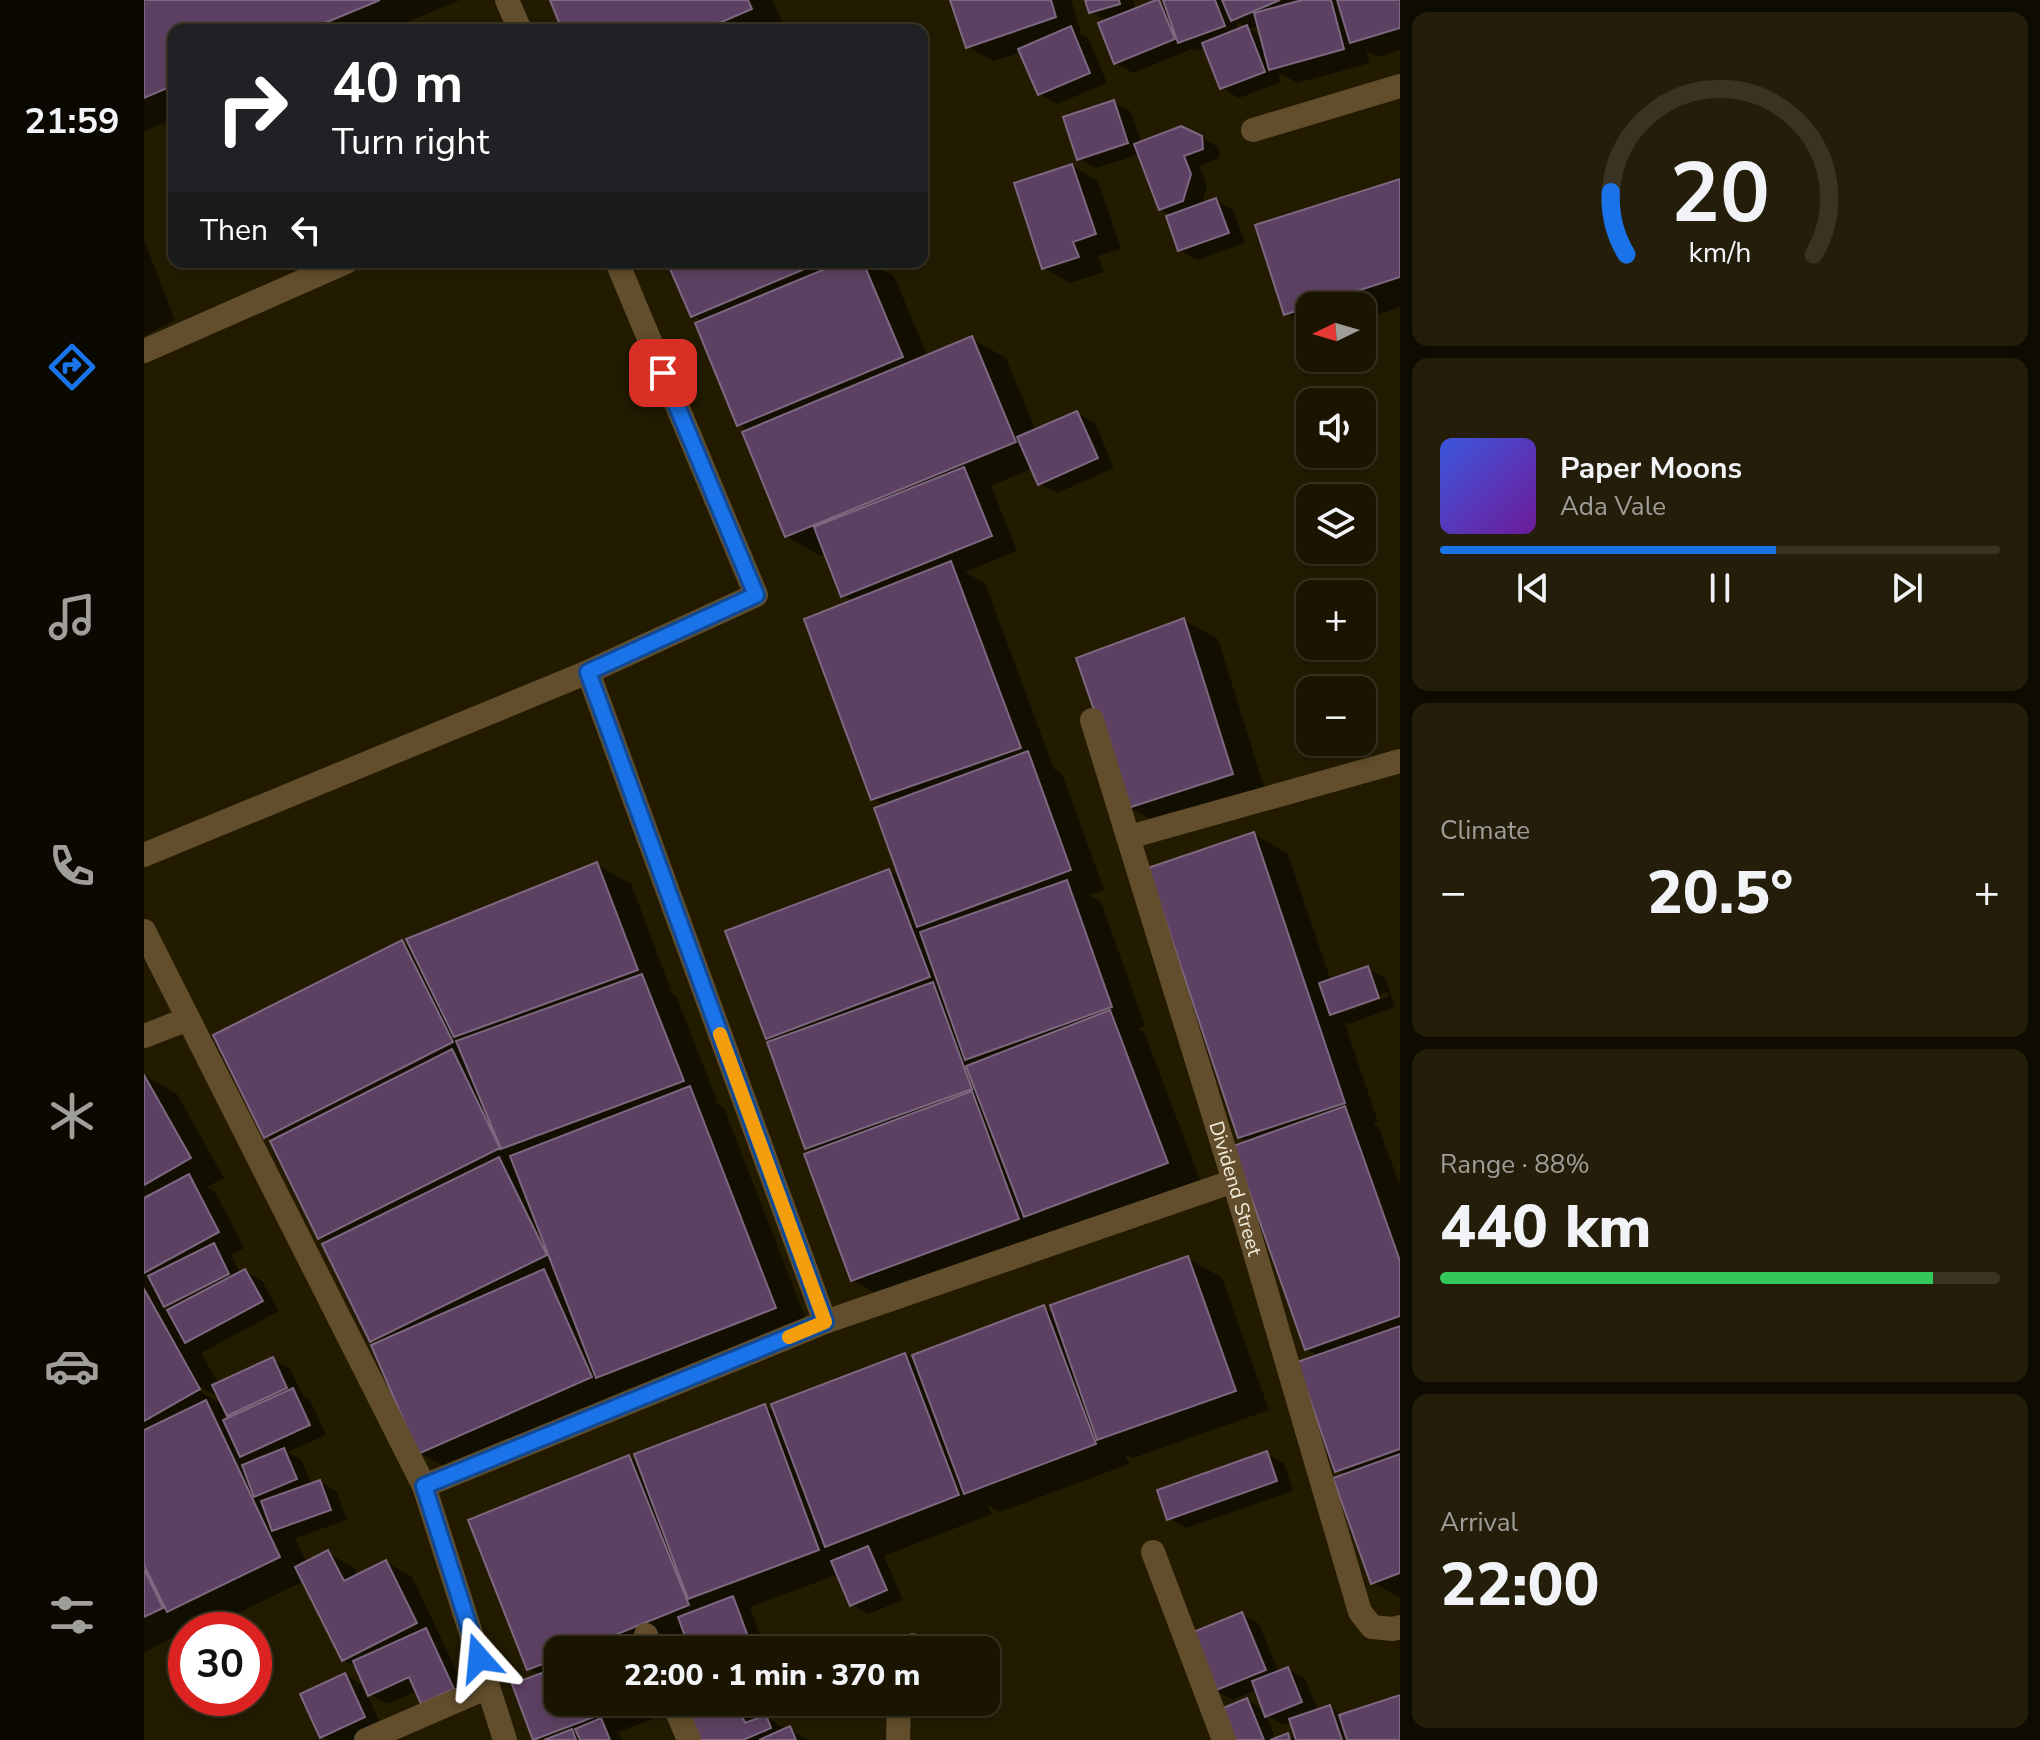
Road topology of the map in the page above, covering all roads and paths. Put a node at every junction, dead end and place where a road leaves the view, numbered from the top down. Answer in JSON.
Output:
{"nodes":[{"id":1,"x":507,"y":0,"type":"edge"},
{"id":2,"x":517,"y":24,"type":"edge"},
{"id":3,"x":1400,"y":86,"type":"edge"},
{"id":4,"x":1253,"y":130,"type":"dead end"},
{"id":5,"x":332,"y":268,"type":"edge"},
{"id":6,"x":620,"y":268,"type":"edge"},
{"id":7,"x":144,"y":351,"type":"edge"},
{"id":8,"x":588,"y":672,"type":"junction"},
{"id":9,"x":1092,"y":720,"type":"dead end"},
{"id":10,"x":1400,"y":761,"type":"edge"},
{"id":11,"x":1129,"y":837,"type":"junction"},
{"id":12,"x":144,"y":855,"type":"edge"},
{"id":13,"x":144,"y":931,"type":"edge"},
{"id":14,"x":188,"y":1019,"type":"junction"},
{"id":15,"x":144,"y":1036,"type":"edge"},
{"id":16,"x":1234,"y":1181,"type":"junction"},
{"id":17,"x":825,"y":1322,"type":"junction"},
{"id":18,"x":424,"y":1486,"type":"junction"},
{"id":19,"x":1153,"y":1552,"type":"dead end"},
{"id":20,"x":1400,"y":1627,"type":"edge"},
{"id":21,"x":488,"y":1687,"type":"junction"},
{"id":22,"x":679,"y":1716,"type":"edge"},
{"id":23,"x":899,"y":1716,"type":"edge"},
{"id":24,"x":366,"y":1740,"type":"edge"},
{"id":25,"x":505,"y":1740,"type":"edge"},
{"id":26,"x":689,"y":1740,"type":"edge"},
{"id":27,"x":898,"y":1740,"type":"edge"},
{"id":28,"x":1224,"y":1740,"type":"edge"}],
"edges":[{"from":1,"to":2,"type":"street"},
{"from":3,"to":4,"type":"street"},
{"from":5,"to":7,"type":"street"},
{"from":6,"to":8,"type":"street"},
{"from":8,"to":12,"type":"street"},
{"from":8,"to":17,"type":"street"},
{"from":9,"to":11,"type":"street","name":"Dividend Street"},
{"from":10,"to":11,"type":"street"},
{"from":11,"to":16,"type":"street","name":"Dividend Street"},
{"from":13,"to":14,"type":"street"},
{"from":14,"to":15,"type":"street"},
{"from":14,"to":18,"type":"street"},
{"from":16,"to":17,"type":"street"},
{"from":16,"to":20,"type":"street","name":"Dividend Street"},
{"from":17,"to":18,"type":"street"},
{"from":18,"to":21,"type":"street"},
{"from":19,"to":28,"type":"street"},
{"from":21,"to":24,"type":"street"},
{"from":21,"to":25,"type":"street"},
{"from":22,"to":26,"type":"street"},
{"from":23,"to":27,"type":"street"}]}
